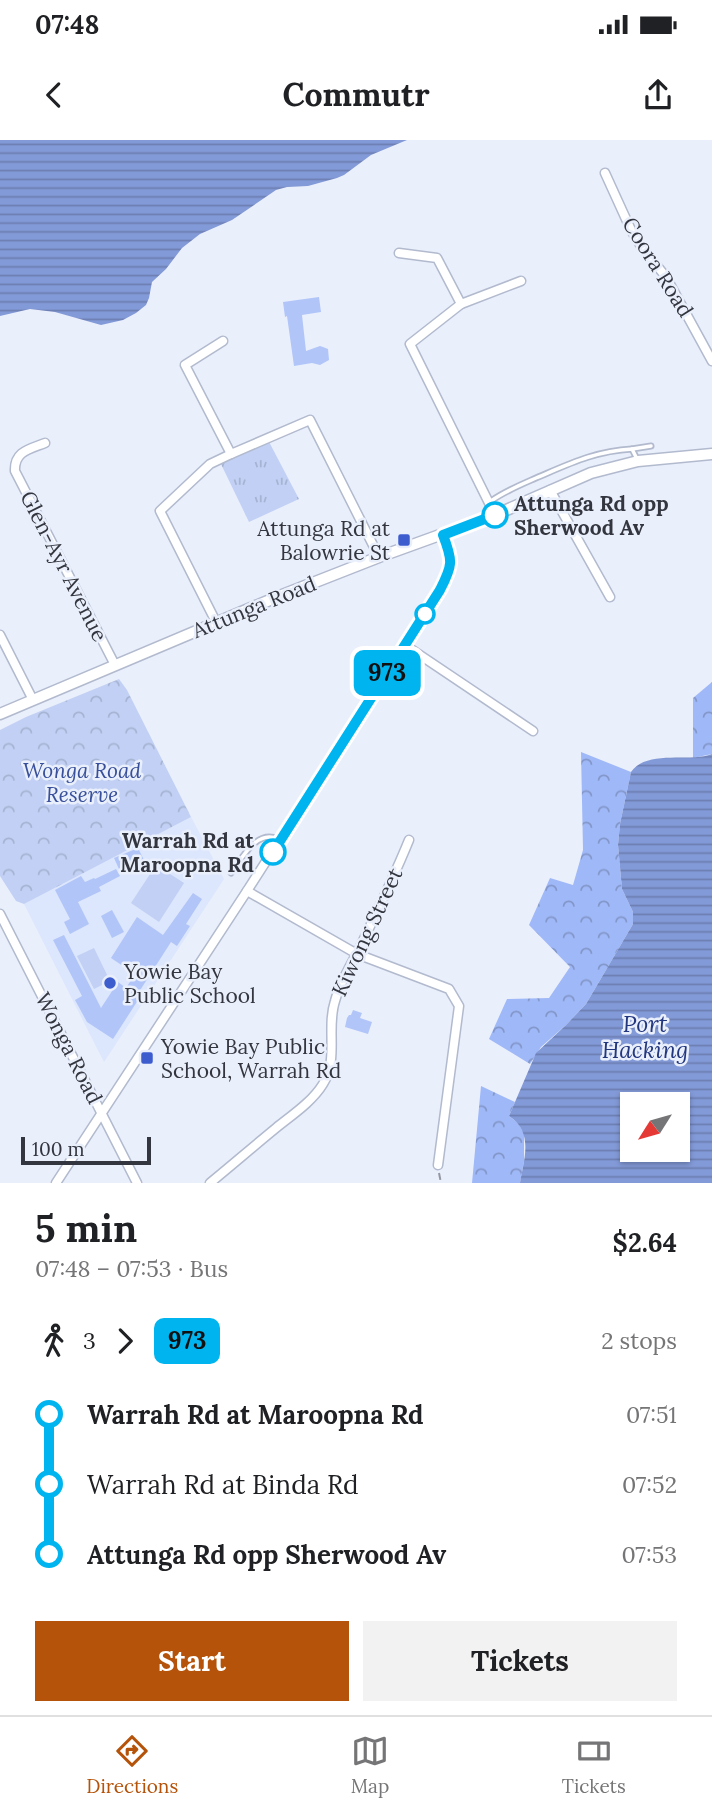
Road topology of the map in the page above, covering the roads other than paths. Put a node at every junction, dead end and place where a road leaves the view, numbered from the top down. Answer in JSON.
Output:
{"nodes":[{"id":1,"x":605,"y":173,"type":"dead end"},
{"id":2,"x":399,"y":253,"type":"dead end"},
{"id":3,"x":521,"y":281,"type":"dead end"},
{"id":4,"x":461,"y":304,"type":"junction"},
{"id":5,"x":223,"y":341,"type":"dead end"},
{"id":6,"x":712,"y":361,"type":"edge"},
{"id":7,"x":46,"y":443,"type":"dead end"},
{"id":8,"x":651,"y":446,"type":"dead end"},
{"id":9,"x":632,"y":449,"type":"junction"},
{"id":10,"x":231,"y":454,"type":"junction"},
{"id":11,"x":712,"y":454,"type":"edge"},
{"id":12,"x":638,"y":461,"type":"junction"},
{"id":13,"x":551,"y":491,"type":"junction"},
{"id":14,"x":489,"y":502,"type":"junction"},
{"id":15,"x":495,"y":515,"type":"junction"},
{"id":16,"x":443,"y":535,"type":"junction"},
{"id":17,"x":379,"y":557,"type":"junction"},
{"id":18,"x":610,"y":597,"type":"dead end"},
{"id":19,"x":216,"y":622,"type":"junction"},
{"id":20,"x":0,"y":635,"type":"edge"},
{"id":21,"x":405,"y":645,"type":"junction"},
{"id":22,"x":115,"y":665,"type":"junction"},
{"id":23,"x":33,"y":700,"type":"junction"},
{"id":24,"x":0,"y":714,"type":"edge"},
{"id":25,"x":533,"y":731,"type":"dead end"},
{"id":26,"x":280,"y":840,"type":"junction"},
{"id":27,"x":409,"y":840,"type":"dead end"},
{"id":28,"x":231,"y":873,"type":"dead end"},
{"id":29,"x":247,"y":891,"type":"junction"},
{"id":30,"x":0,"y":914,"type":"edge"},
{"id":31,"x":357,"y":954,"type":"junction"},
{"id":32,"x":101,"y":1113,"type":"junction"},
{"id":33,"x":438,"y":1165,"type":"road end"},
{"id":34,"x":56,"y":1183,"type":"edge"},
{"id":35,"x":137,"y":1183,"type":"edge"},
{"id":36,"x":210,"y":1183,"type":"edge"}],
"edges":[{"from":1,"to":6,"type":"street","name":"Coora Road"},
{"from":2,"to":4,"type":"street"},
{"from":3,"to":4,"type":"street"},
{"from":4,"to":14,"type":"street"},
{"from":5,"to":10,"type":"street"},
{"from":7,"to":22,"type":"street","name":"Glen-Ayr Avenue"},
{"from":8,"to":9,"type":"lane"},
{"from":9,"to":12,"type":"lane"},
{"from":9,"to":14,"type":"lane"},
{"from":10,"to":17,"type":"street"},
{"from":10,"to":19,"type":"street"},
{"from":11,"to":12,"type":"street","name":"Attunga Road"},
{"from":12,"to":13,"type":"street","name":"Attunga Road"},
{"from":13,"to":15,"type":"street","name":"Attunga Road"},
{"from":13,"to":18,"type":"street"},
{"from":14,"to":15,"type":"street"},
{"from":15,"to":16,"type":"street","name":"Attunga Road"},
{"from":16,"to":17,"type":"street","name":"Attunga Road"},
{"from":16,"to":21,"type":"street"},
{"from":17,"to":19,"type":"street","name":"Attunga Road"},
{"from":19,"to":22,"type":"street","name":"Attunga Road"},
{"from":20,"to":23,"type":"street"},
{"from":21,"to":25,"type":"street"},
{"from":21,"to":26,"type":"street"},
{"from":22,"to":23,"type":"street","name":"Attunga Road"},
{"from":23,"to":24,"type":"street","name":"Attunga Road"},
{"from":26,"to":28,"type":"lane"},
{"from":26,"to":29,"type":"street"},
{"from":27,"to":31,"type":"street","name":"Kiwong Street"},
{"from":29,"to":31,"type":"street"},
{"from":29,"to":32,"type":"street"},
{"from":30,"to":32,"type":"street","name":"Wonga Road"},
{"from":31,"to":33,"type":"street"},
{"from":31,"to":36,"type":"street","name":"Kiwong Street"},
{"from":32,"to":34,"type":"street"},
{"from":32,"to":35,"type":"street","name":"Wonga Road"}]}
